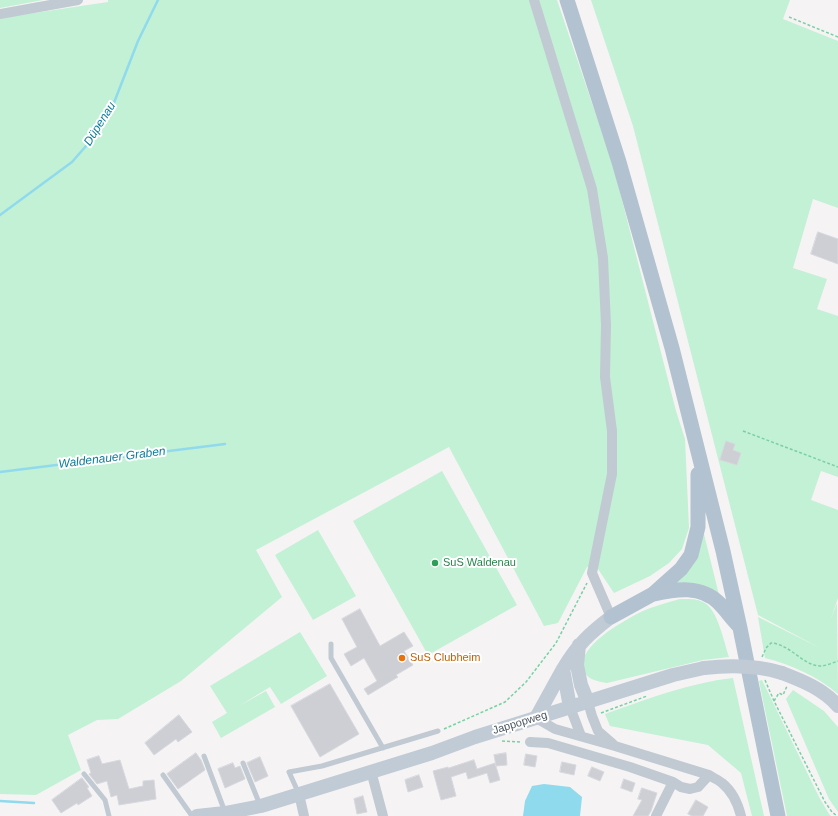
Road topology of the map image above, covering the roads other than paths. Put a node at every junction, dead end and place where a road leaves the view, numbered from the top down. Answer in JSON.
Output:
{"nodes":[{"id":1,"x":78,"y":0,"type":"edge"},
{"id":2,"x":534,"y":0,"type":"edge"},
{"id":3,"x":566,"y":0,"type":"edge"},
{"id":4,"x":0,"y":14,"type":"edge"},
{"id":5,"x":698,"y":447,"type":"junction"},
{"id":6,"x":653,"y":594,"type":"junction"},
{"id":7,"x":611,"y":616,"type":"junction"},
{"id":8,"x":740,"y":628,"type":"junction"},
{"id":9,"x":580,"y":643,"type":"junction"},
{"id":10,"x":331,"y":644,"type":"dead end"},
{"id":11,"x":563,"y":669,"type":"junction"},
{"id":12,"x":588,"y":702,"type":"junction"},
{"id":13,"x":838,"y":706,"type":"edge"},
{"id":14,"x":570,"y":707,"type":"junction"},
{"id":15,"x":536,"y":718,"type":"junction"},
{"id":16,"x":438,"y":731,"type":"road end"},
{"id":17,"x":581,"y":736,"type":"junction"},
{"id":18,"x":530,"y":742,"type":"road end"},
{"id":19,"x":615,"y":746,"type":"junction"},
{"id":20,"x":383,"y":748,"type":"junction"},
{"id":21,"x":204,"y":756,"type":"dead end"},
{"id":22,"x":243,"y":763,"type":"dead end"},
{"id":23,"x":371,"y":771,"type":"junction"},
{"id":24,"x":84,"y":774,"type":"dead end"},
{"id":25,"x":163,"y":775,"type":"dead end"},
{"id":26,"x":709,"y":776,"type":"junction"},
{"id":27,"x":673,"y":782,"type":"junction"},
{"id":28,"x":299,"y":794,"type":"junction"},
{"id":29,"x":261,"y":806,"type":"junction"},
{"id":30,"x":225,"y":813,"type":"junction"},
{"id":31,"x":109,"y":816,"type":"edge"},
{"id":32,"x":192,"y":816,"type":"edge"},
{"id":33,"x":197,"y":816,"type":"edge"},
{"id":34,"x":304,"y":816,"type":"edge"},
{"id":35,"x":383,"y":816,"type":"edge"},
{"id":36,"x":656,"y":816,"type":"edge"},
{"id":37,"x":741,"y":816,"type":"edge"},
{"id":38,"x":778,"y":816,"type":"edge"}],
"edges":[{"from":1,"to":4,"type":"street"},
{"from":2,"to":7,"type":"street"},
{"from":3,"to":5,"type":"main road"},
{"from":5,"to":6,"type":"main road"},
{"from":5,"to":8,"type":"main road"},
{"from":6,"to":7,"type":"main road"},
{"from":6,"to":8,"type":"main road"},
{"from":7,"to":9,"type":"street"},
{"from":8,"to":38,"type":"main road"},
{"from":9,"to":11,"type":"street"},
{"from":9,"to":12,"type":"street"},
{"from":10,"to":20,"type":"lane"},
{"from":11,"to":14,"type":"street"},
{"from":11,"to":15,"type":"street"},
{"from":12,"to":13,"type":"street","name":"Jappopweg","bridge":true},
{"from":12,"to":14,"type":"street","name":"Jappopweg"},
{"from":12,"to":19,"type":"street"},
{"from":14,"to":15,"type":"street","name":"Jappopweg"},
{"from":14,"to":17,"type":"street"},
{"from":15,"to":17,"type":"street"},
{"from":15,"to":23,"type":"street","name":"Jappopweg"},
{"from":16,"to":20,"type":"lane"},
{"from":17,"to":19,"type":"street"},
{"from":18,"to":27,"type":"street","name":"Jappopweg"},
{"from":19,"to":26,"type":"street"},
{"from":20,"to":28,"type":"lane"},
{"from":21,"to":30,"type":"lane"},
{"from":22,"to":29,"type":"lane"},
{"from":23,"to":28,"type":"street","name":"Jappopweg"},
{"from":23,"to":35,"type":"street"},
{"from":24,"to":31,"type":"lane"},
{"from":25,"to":32,"type":"lane"},
{"from":26,"to":27,"type":"street","name":"Jappopweg"},
{"from":26,"to":37,"type":"street"},
{"from":27,"to":36,"type":"street"},
{"from":28,"to":29,"type":"street","name":"Jappopweg"},
{"from":28,"to":34,"type":"street"},
{"from":29,"to":30,"type":"street","name":"Jappopweg"},
{"from":30,"to":33,"type":"street","name":"Jappopweg"}]}
